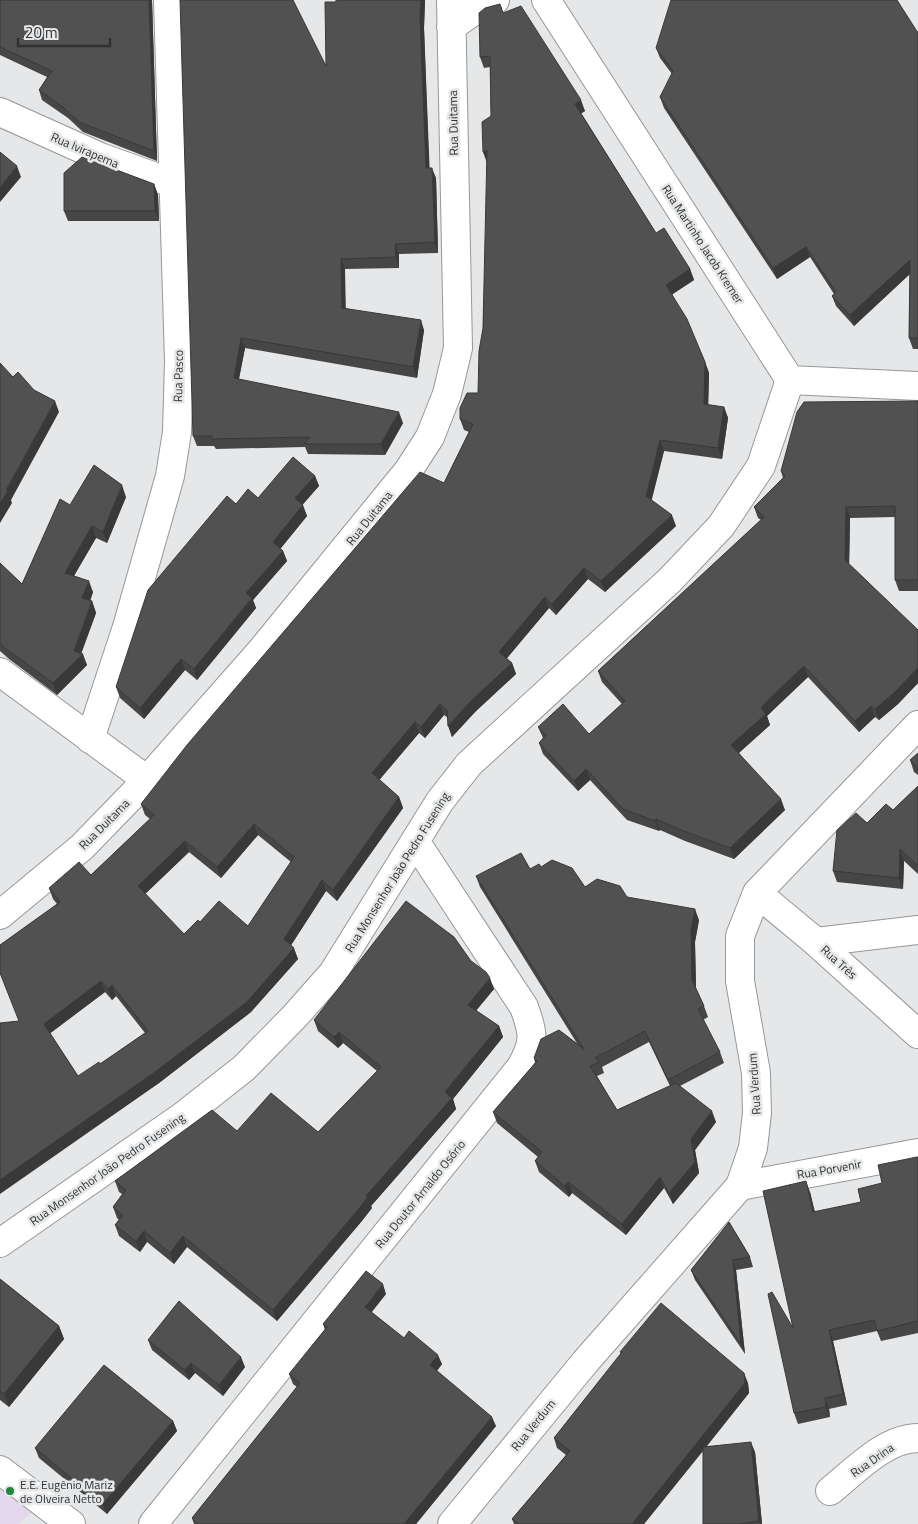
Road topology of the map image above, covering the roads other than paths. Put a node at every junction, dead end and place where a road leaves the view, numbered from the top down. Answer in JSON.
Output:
{"nodes":[{"id":1,"x":168,"y":0,"type":"edge"},
{"id":2,"x":451,"y":0,"type":"edge"},
{"id":3,"x":495,"y":0,"type":"edge"},
{"id":4,"x":546,"y":0,"type":"edge"},
{"id":5,"x":451,"y":27,"type":"junction"},
{"id":6,"x":0,"y":112,"type":"edge"},
{"id":7,"x":172,"y":183,"type":"junction"},
{"id":8,"x":790,"y":380,"type":"junction"},
{"id":9,"x":918,"y":386,"type":"edge"},
{"id":10,"x":0,"y":672,"type":"edge"},
{"id":11,"x":918,"y":725,"type":"edge"},
{"id":12,"x":90,"y":739,"type":"junction"},
{"id":13,"x":147,"y":780,"type":"junction"},
{"id":14,"x":415,"y":842,"type":"junction"},
{"id":15,"x":757,"y":893,"type":"junction"},
{"id":16,"x":0,"y":915,"type":"edge"},
{"id":17,"x":918,"y":930,"type":"edge"},
{"id":18,"x":816,"y":942,"type":"junction"},
{"id":19,"x":918,"y":1034,"type":"edge"},
{"id":20,"x":918,"y":1153,"type":"edge"},
{"id":21,"x":740,"y":1186,"type":"junction"},
{"id":22,"x":0,"y":1243,"type":"edge"},
{"id":23,"x":918,"y":1438,"type":"edge"},
{"id":24,"x":0,"y":1470,"type":"edge"},
{"id":25,"x":830,"y":1491,"type":"dead end"},
{"id":26,"x":71,"y":1524,"type":"edge"},
{"id":27,"x":153,"y":1524,"type":"edge"},
{"id":28,"x":452,"y":1524,"type":"edge"}],
"edges":[{"from":1,"to":7,"type":"street","name":"Rua Pasco"},
{"from":2,"to":5,"type":"street","name":"Rua Duitama"},
{"from":3,"to":5,"type":"street"},
{"from":4,"to":8,"type":"street","name":"Rua Martinho Jacob Kremer"},
{"from":5,"to":13,"type":"street","name":"Rua Duitama"},
{"from":6,"to":7,"type":"street","name":"Rua Ivirapema"},
{"from":7,"to":12,"type":"street","name":"Rua Pasco"},
{"from":8,"to":9,"type":"street"},
{"from":8,"to":14,"type":"street","name":"Rua Monsenhor João Pedro Fusening"},
{"from":10,"to":12,"type":"street"},
{"from":11,"to":15,"type":"street","name":"Rua Verdum"},
{"from":12,"to":13,"type":"street"},
{"from":13,"to":16,"type":"street","name":"Rua Duitama"},
{"from":14,"to":22,"type":"street","name":"Rua Monsenhor João Pedro Fusening"},
{"from":14,"to":27,"type":"street","name":"Rua Doutor Arnaldo Osório"},
{"from":15,"to":18,"type":"street","name":"Rua Três"},
{"from":15,"to":21,"type":"street","name":"Rua Verdum"},
{"from":17,"to":18,"type":"street"},
{"from":18,"to":19,"type":"street","name":"Rua Três"},
{"from":20,"to":21,"type":"street","name":"Rua Porvenir"},
{"from":21,"to":28,"type":"street","name":"Rua Verdum"},
{"from":23,"to":25,"type":"street","name":"Rua Drina"},
{"from":24,"to":26,"type":"street"}]}
